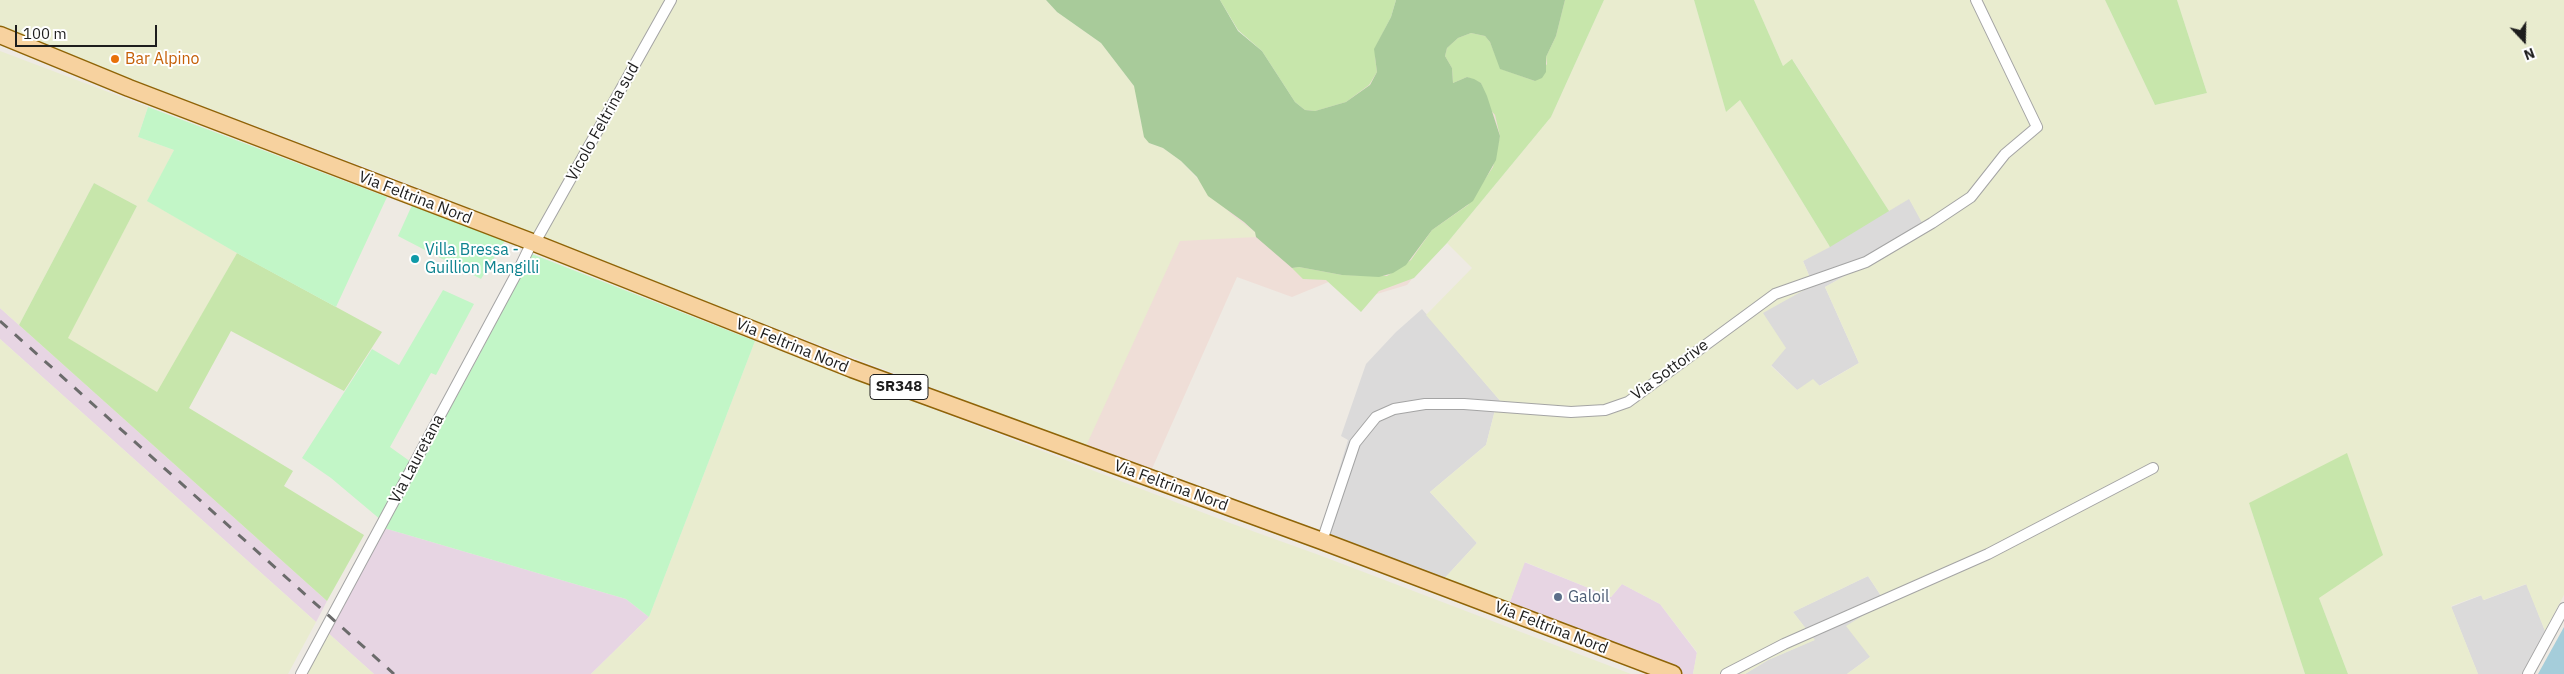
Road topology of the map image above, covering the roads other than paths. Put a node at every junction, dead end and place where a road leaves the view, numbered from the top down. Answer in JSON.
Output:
{"nodes":[{"id":1,"x":671,"y":0,"type":"edge"},
{"id":2,"x":1976,"y":0,"type":"edge"},
{"id":3,"x":0,"y":35,"type":"edge"},
{"id":4,"x":533,"y":243,"type":"junction"},
{"id":5,"x":2153,"y":468,"type":"dead end"},
{"id":6,"x":1322,"y":541,"type":"junction"},
{"id":7,"x":2564,"y":608,"type":"edge"},
{"id":8,"x":301,"y":674,"type":"edge"},
{"id":9,"x":1673,"y":674,"type":"edge"},
{"id":10,"x":1726,"y":674,"type":"edge"},
{"id":11,"x":2528,"y":674,"type":"edge"}],
"edges":[{"from":1,"to":4,"type":"street","name":"Vicolo Feltrina sud"},
{"from":2,"to":6,"type":"street","name":"Via Sottorive"},
{"from":3,"to":4,"type":"main road","name":"Via Feltrina Nord","number":"SR348"},
{"from":4,"to":6,"type":"main road","name":"Via Feltrina Nord","number":"SR348"},
{"from":4,"to":8,"type":"street","name":"Via Lauretana"},
{"from":5,"to":10,"type":"street"},
{"from":6,"to":9,"type":"main road","name":"Via Feltrina Nord","number":"SR348"},
{"from":7,"to":11,"type":"street"}]}
